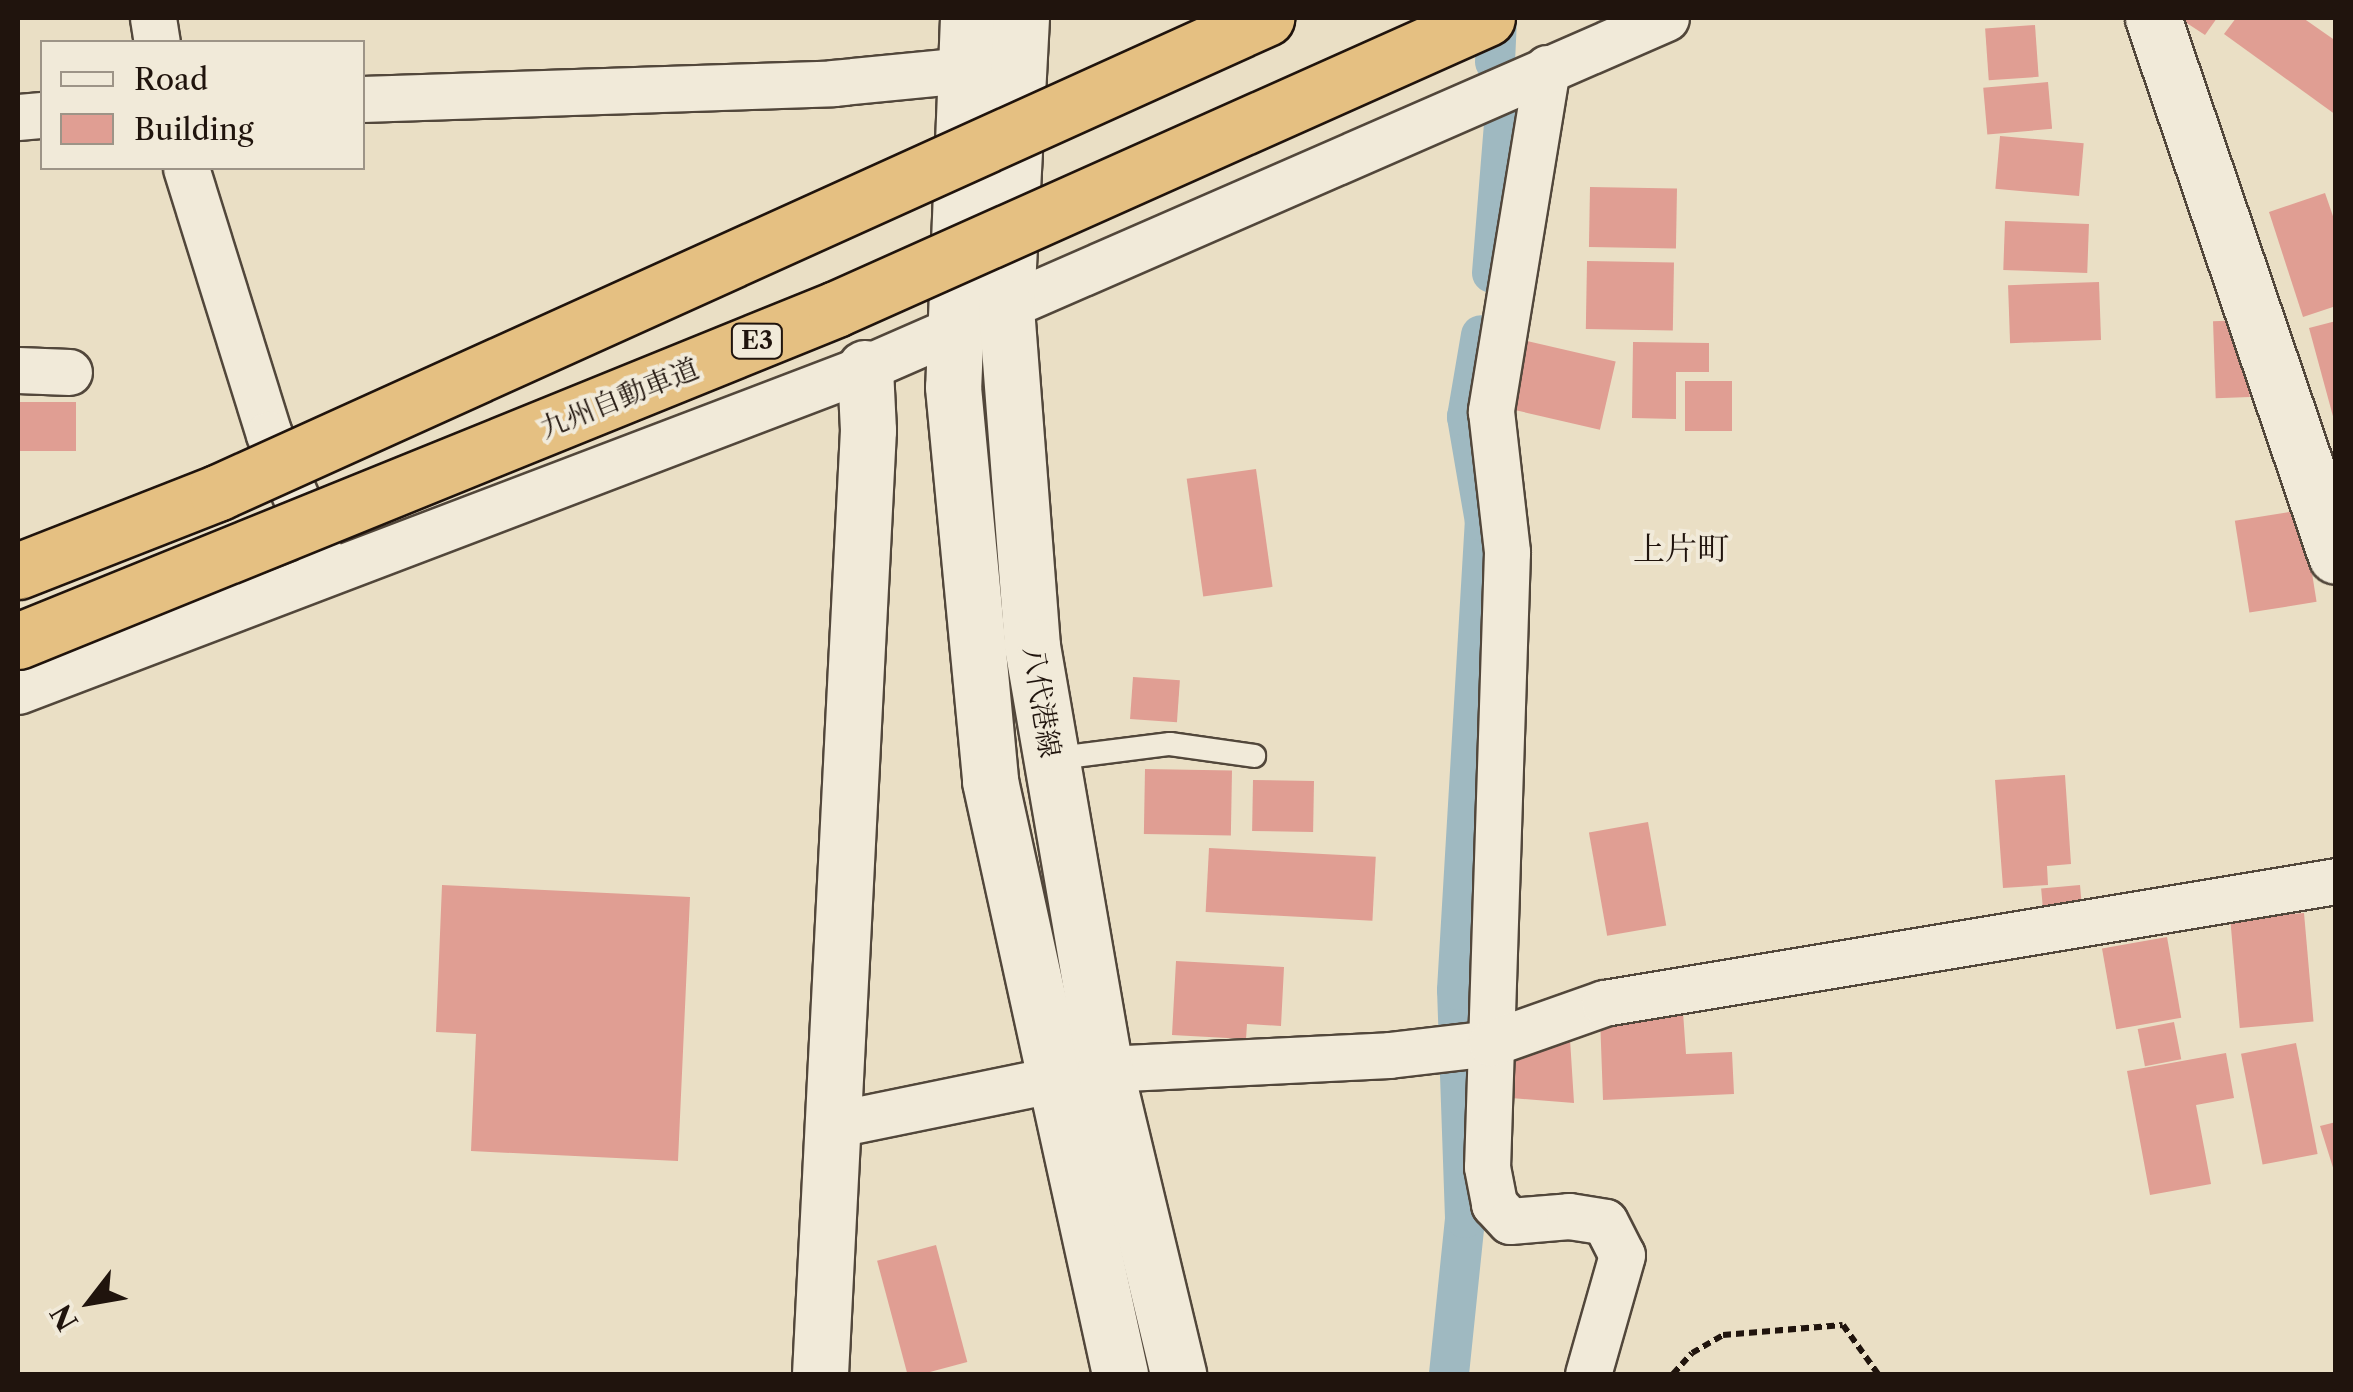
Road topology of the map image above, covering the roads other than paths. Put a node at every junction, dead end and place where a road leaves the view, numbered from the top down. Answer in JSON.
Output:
{"nodes":[{"id":1,"x":1021,"y":18,"type":"edge"},
{"id":2,"x":1266,"y":18,"type":"edge"},
{"id":3,"x":1487,"y":18,"type":"edge"},
{"id":4,"x":1666,"y":18,"type":"edge"},
{"id":5,"x":2153,"y":18,"type":"edge"},
{"id":6,"x":967,"y":44,"type":"edge"},
{"id":7,"x":1547,"y":68,"type":"junction"},
{"id":8,"x":365,"y":99,"type":"edge"},
{"id":9,"x":187,"y":170,"type":"edge"},
{"id":10,"x":1006,"y":308,"type":"junction"},
{"id":11,"x":955,"y":330,"type":"junction"},
{"id":12,"x":865,"y":368,"type":"junction"},
{"id":13,"x":18,"y":370,"type":"edge"},
{"id":14,"x":68,"y":372,"type":"dead end"},
{"id":15,"x":2336,"y":556,"type":"edge"},
{"id":16,"x":326,"y":570,"type":"junction"},
{"id":17,"x":18,"y":571,"type":"edge"},
{"id":18,"x":18,"y":640,"type":"edge"},
{"id":19,"x":18,"y":691,"type":"edge"},
{"id":20,"x":1254,"y":756,"type":"dead end"},
{"id":21,"x":1051,"y":760,"type":"junction"},
{"id":22,"x":2336,"y":880,"type":"edge"},
{"id":23,"x":1491,"y":1042,"type":"junction"},
{"id":24,"x":1105,"y":1069,"type":"junction"},
{"id":25,"x":1053,"y":1080,"type":"junction"},
{"id":26,"x":832,"y":1125,"type":"junction"},
{"id":27,"x":820,"y":1374,"type":"edge"},
{"id":28,"x":1120,"y":1374,"type":"edge"},
{"id":29,"x":1178,"y":1374,"type":"edge"},
{"id":30,"x":1588,"y":1374,"type":"edge"}],
"edges":[{"from":1,"to":10,"type":"main road","name":"八代港線"},
{"from":2,"to":17,"type":"highway","bridge":true},
{"from":3,"to":18,"type":"highway","name":"九州自動車道","number":"E3","bridge":true},
{"from":4,"to":7,"type":"street"},
{"from":5,"to":15,"type":"main road"},
{"from":6,"to":8,"type":"street"},
{"from":6,"to":11,"type":"main road","name":"八代港線"},
{"from":7,"to":10,"type":"street"},
{"from":7,"to":23,"type":"street"},
{"from":9,"to":16,"type":"street"},
{"from":10,"to":11,"type":"street"},
{"from":10,"to":21,"type":"main road","name":"八代港線"},
{"from":11,"to":12,"type":"street"},
{"from":11,"to":25,"type":"main road","name":"八代港線"},
{"from":12,"to":16,"type":"street"},
{"from":12,"to":26,"type":"main road"},
{"from":13,"to":14,"type":"street"},
{"from":16,"to":19,"type":"street"},
{"from":20,"to":21,"type":"lane"},
{"from":21,"to":24,"type":"main road","name":"八代港線"},
{"from":22,"to":23,"type":"street"},
{"from":23,"to":24,"type":"street"},
{"from":23,"to":30,"type":"street"},
{"from":24,"to":25,"type":"street"},
{"from":24,"to":29,"type":"main road","name":"八代港線"},
{"from":25,"to":26,"type":"street"},
{"from":25,"to":28,"type":"main road","name":"八代港線"},
{"from":26,"to":27,"type":"main road"}]}
